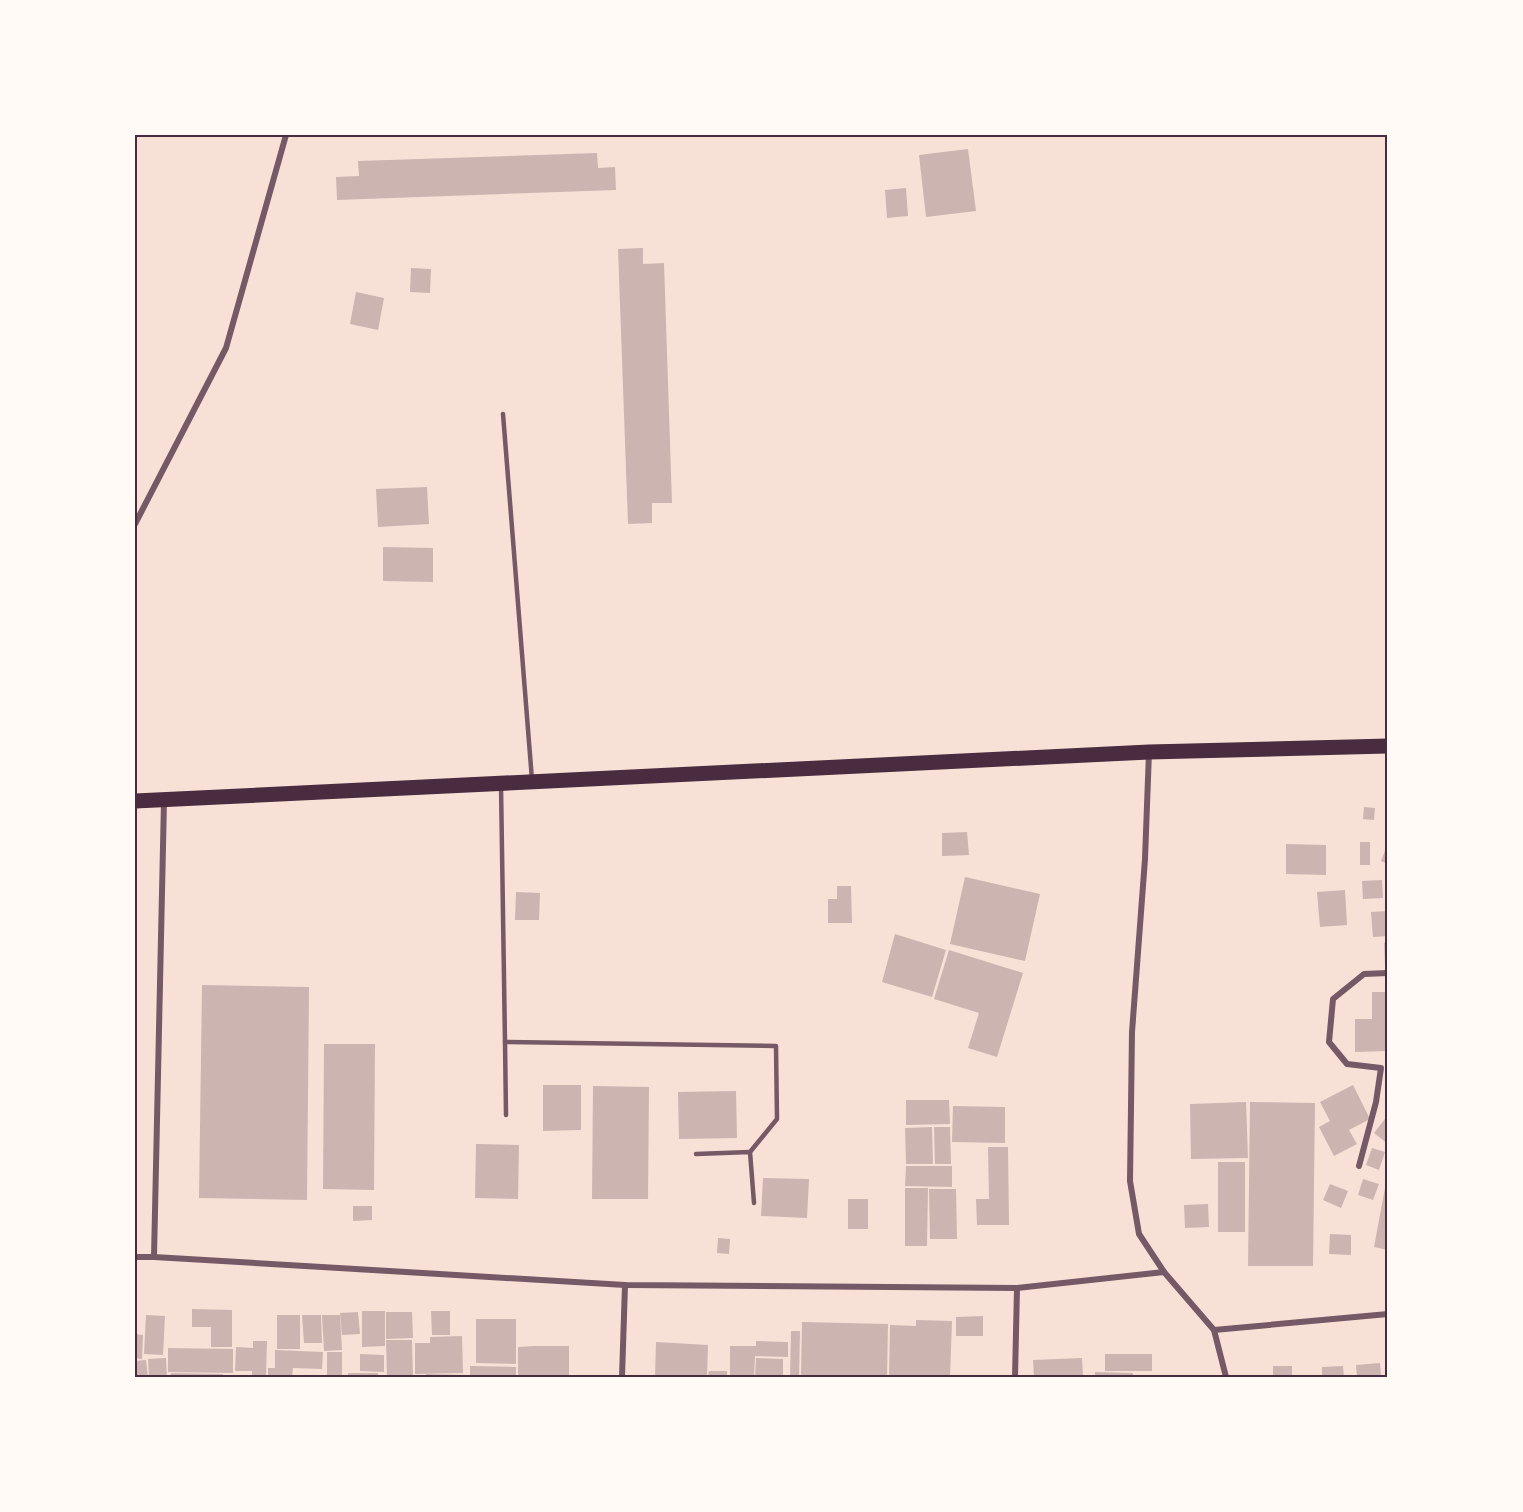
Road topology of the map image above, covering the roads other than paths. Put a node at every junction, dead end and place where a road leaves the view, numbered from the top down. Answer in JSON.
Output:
{"nodes":[{"id":1,"x":286,"y":135,"type":"edge"},
{"id":2,"x":503,"y":414,"type":"dead end"},
{"id":3,"x":135,"y":524,"type":"edge"},
{"id":4,"x":1388,"y":746,"type":"edge"},
{"id":5,"x":1149,"y":752,"type":"junction"},
{"id":6,"x":532,"y":782,"type":"junction"},
{"id":7,"x":501,"y":784,"type":"junction"},
{"id":8,"x":135,"y":801,"type":"edge"},
{"id":9,"x":165,"y":801,"type":"junction"},
{"id":10,"x":1388,"y":973,"type":"edge"},
{"id":11,"x":505,"y":1041,"type":"junction"},
{"id":12,"x":1385,"y":1066,"type":"edge"},
{"id":13,"x":506,"y":1115,"type":"dead end"},
{"id":14,"x":750,"y":1152,"type":"junction"},
{"id":15,"x":696,"y":1154,"type":"dead end"},
{"id":16,"x":1359,"y":1166,"type":"dead end"},
{"id":17,"x":754,"y":1203,"type":"dead end"},
{"id":18,"x":135,"y":1257,"type":"edge"},
{"id":19,"x":154,"y":1257,"type":"junction"},
{"id":20,"x":1164,"y":1272,"type":"junction"},
{"id":21,"x":625,"y":1285,"type":"junction"},
{"id":22,"x":1017,"y":1288,"type":"junction"},
{"id":23,"x":1388,"y":1314,"type":"edge"},
{"id":24,"x":1214,"y":1330,"type":"junction"},
{"id":25,"x":622,"y":1377,"type":"edge"},
{"id":26,"x":1015,"y":1377,"type":"edge"},
{"id":27,"x":1226,"y":1377,"type":"edge"}],
"edges":[{"from":1,"to":3,"type":"street"},
{"from":2,"to":6,"type":"lane"},
{"from":4,"to":5,"type":"main road"},
{"from":5,"to":6,"type":"main road"},
{"from":5,"to":20,"type":"street"},
{"from":6,"to":7,"type":"main road"},
{"from":7,"to":9,"type":"main road"},
{"from":7,"to":11,"type":"lane"},
{"from":8,"to":9,"type":"main road"},
{"from":9,"to":19,"type":"street"},
{"from":10,"to":12,"type":"street"},
{"from":11,"to":13,"type":"lane"},
{"from":11,"to":14,"type":"lane"},
{"from":12,"to":16,"type":"street"},
{"from":14,"to":15,"type":"lane"},
{"from":14,"to":17,"type":"lane"},
{"from":18,"to":19,"type":"street"},
{"from":19,"to":21,"type":"street"},
{"from":20,"to":22,"type":"street"},
{"from":20,"to":24,"type":"street"},
{"from":21,"to":22,"type":"street"},
{"from":21,"to":25,"type":"street"},
{"from":22,"to":26,"type":"street"},
{"from":23,"to":24,"type":"street"},
{"from":24,"to":27,"type":"street"}]}
